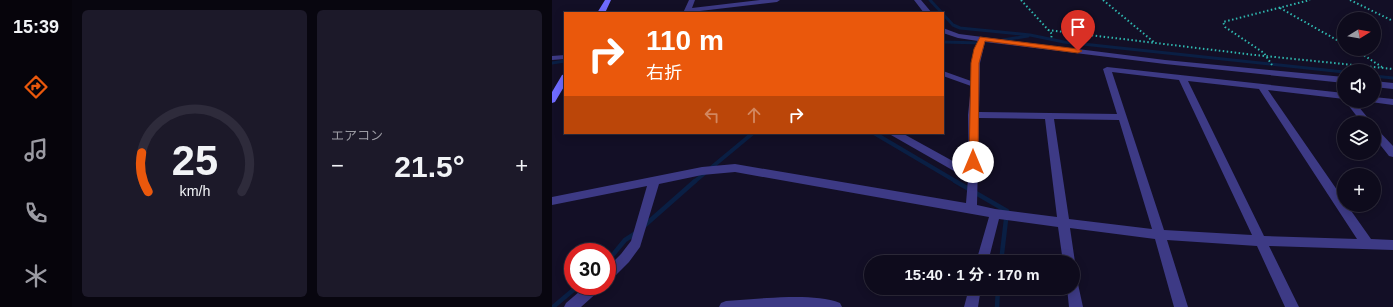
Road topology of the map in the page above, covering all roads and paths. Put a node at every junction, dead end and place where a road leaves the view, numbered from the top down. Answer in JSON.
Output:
{"nodes":[{"id":1,"x":608,"y":0,"type":"edge"},
{"id":2,"x":692,"y":0,"type":"edge"},
{"id":3,"x":777,"y":0,"type":"edge"},
{"id":4,"x":917,"y":0,"type":"edge"},
{"id":5,"x":1021,"y":0,"type":"edge"},
{"id":6,"x":1103,"y":0,"type":"edge"},
{"id":7,"x":1310,"y":0,"type":"edge"},
{"id":8,"x":1350,"y":0,"type":"edge"},
{"id":9,"x":1279,"y":8,"type":"junction"},
{"id":10,"x":602,"y":12,"type":"edge"},
{"id":11,"x":687,"y":12,"type":"edge"},
{"id":12,"x":927,"y":12,"type":"edge"},
{"id":13,"x":1393,"y":21,"type":"edge"},
{"id":14,"x":944,"y":30,"type":"edge"},
{"id":15,"x":1048,"y":30,"type":"junction"},
{"id":16,"x":982,"y":39,"type":"junction"},
{"id":17,"x":1337,"y":40,"type":"edge"},
{"id":18,"x":1156,"y":43,"type":"junction"},
{"id":19,"x":1048,"y":47,"type":"junction"},
{"id":20,"x":1267,"y":56,"type":"junction"},
{"id":21,"x":1366,"y":56,"type":"edge"},
{"id":22,"x":564,"y":57,"type":"edge"},
{"id":23,"x":552,"y":58,"type":"edge"},
{"id":24,"x":1382,"y":68,"type":"junction"},
{"id":25,"x":1393,"y":69,"type":"edge"},
{"id":26,"x":944,"y":73,"type":"edge"},
{"id":27,"x":1273,"y":73,"type":"junction"},
{"id":28,"x":564,"y":78,"type":"edge"},
{"id":29,"x":1182,"y":78,"type":"junction"},
{"id":30,"x":1337,"y":79,"type":"edge"},
{"id":31,"x":975,"y":85,"type":"junction"},
{"id":32,"x":1381,"y":85,"type":"edge"},
{"id":33,"x":1393,"y":86,"type":"edge"},
{"id":34,"x":1262,"y":87,"type":"junction"},
{"id":35,"x":1337,"y":95,"type":"edge"},
{"id":36,"x":552,"y":100,"type":"edge"},
{"id":37,"x":1381,"y":101,"type":"edge"},
{"id":38,"x":1393,"y":102,"type":"edge"},
{"id":39,"x":1355,"y":108,"type":"edge"},
{"id":40,"x":973,"y":115,"type":"junction"},
{"id":41,"x":1049,"y":116,"type":"junction"},
{"id":42,"x":1362,"y":116,"type":"edge"},
{"id":43,"x":1122,"y":118,"type":"junction"},
{"id":44,"x":896,"y":134,"type":"edge"},
{"id":45,"x":1381,"y":139,"type":"edge"},
{"id":46,"x":1393,"y":153,"type":"edge"},
{"id":47,"x":974,"y":178,"type":"junction"},
{"id":48,"x":654,"y":181,"type":"junction"},
{"id":49,"x":552,"y":201,"type":"edge"},
{"id":50,"x":971,"y":208,"type":"junction"},
{"id":51,"x":995,"y":214,"type":"junction"},
{"id":52,"x":1063,"y":224,"type":"junction"},
{"id":53,"x":1160,"y":235,"type":"junction"},
{"id":54,"x":1260,"y":241,"type":"junction"},
{"id":55,"x":1368,"y":245,"type":"junction"},
{"id":56,"x":1393,"y":245,"type":"edge"},
{"id":57,"x":984,"y":255,"type":"edge"},
{"id":58,"x":1068,"y":255,"type":"edge"},
{"id":59,"x":616,"y":267,"type":"edge"},
{"id":60,"x":585,"y":295,"type":"edge"},
{"id":61,"x":974,"y":295,"type":"edge"},
{"id":62,"x":1074,"y":295,"type":"edge"},
{"id":63,"x":571,"y":307,"type":"edge"},
{"id":64,"x":726,"y":307,"type":"edge"},
{"id":65,"x":835,"y":307,"type":"edge"},
{"id":66,"x":970,"y":307,"type":"edge"},
{"id":67,"x":1076,"y":307,"type":"edge"},
{"id":68,"x":1181,"y":307,"type":"edge"},
{"id":69,"x":1292,"y":307,"type":"edge"}],
"edges":[{"from":1,"to":10,"type":"main road"},
{"from":2,"to":11,"type":"street"},
{"from":3,"to":11,"type":"street"},
{"from":4,"to":12,"type":"street"},
{"from":5,"to":15,"type":"path"},
{"from":6,"to":18,"type":"path"},
{"from":7,"to":9,"type":"path"},
{"from":8,"to":13,"type":"path"},
{"from":9,"to":17,"type":"path"},
{"from":9,"to":20,"type":"path"},
{"from":14,"to":16,"type":"street"},
{"from":15,"to":18,"type":"path"},
{"from":15,"to":19,"type":"path"},
{"from":16,"to":19,"type":"street"},
{"from":16,"to":31,"type":"street"},
{"from":18,"to":20,"type":"path"},
{"from":19,"to":27,"type":"street"},
{"from":20,"to":24,"type":"path"},
{"from":20,"to":27,"type":"path"},
{"from":21,"to":24,"type":"path"},
{"from":22,"to":23,"type":"street"},
{"from":24,"to":25,"type":"path"},
{"from":26,"to":31,"type":"street"},
{"from":27,"to":30,"type":"street"},
{"from":28,"to":36,"type":"main road"},
{"from":29,"to":34,"type":"street"},
{"from":29,"to":43,"type":"street"},
{"from":29,"to":54,"type":"street"},
{"from":31,"to":40,"type":"street"},
{"from":32,"to":33,"type":"street"},
{"from":34,"to":35,"type":"street"},
{"from":34,"to":55,"type":"street"},
{"from":37,"to":38,"type":"street"},
{"from":39,"to":42,"type":"street"},
{"from":40,"to":41,"type":"street"},
{"from":40,"to":47,"type":"street"},
{"from":41,"to":43,"type":"street"},
{"from":41,"to":52,"type":"street"},
{"from":43,"to":53,"type":"street"},
{"from":44,"to":47,"type":"street"},
{"from":45,"to":46,"type":"street"},
{"from":47,"to":50,"type":"street"},
{"from":48,"to":49,"type":"street"},
{"from":48,"to":50,"type":"street"},
{"from":48,"to":59,"type":"street"},
{"from":50,"to":51,"type":"street"},
{"from":51,"to":52,"type":"street"},
{"from":51,"to":57,"type":"street"},
{"from":52,"to":53,"type":"street"},
{"from":52,"to":58,"type":"street"},
{"from":53,"to":54,"type":"street"},
{"from":53,"to":68,"type":"street"},
{"from":54,"to":55,"type":"street"},
{"from":54,"to":69,"type":"street"},
{"from":55,"to":56,"type":"street"},
{"from":60,"to":63,"type":"street"},
{"from":61,"to":66,"type":"street"},
{"from":62,"to":67,"type":"street"},
{"from":64,"to":65,"type":"street"}]}
